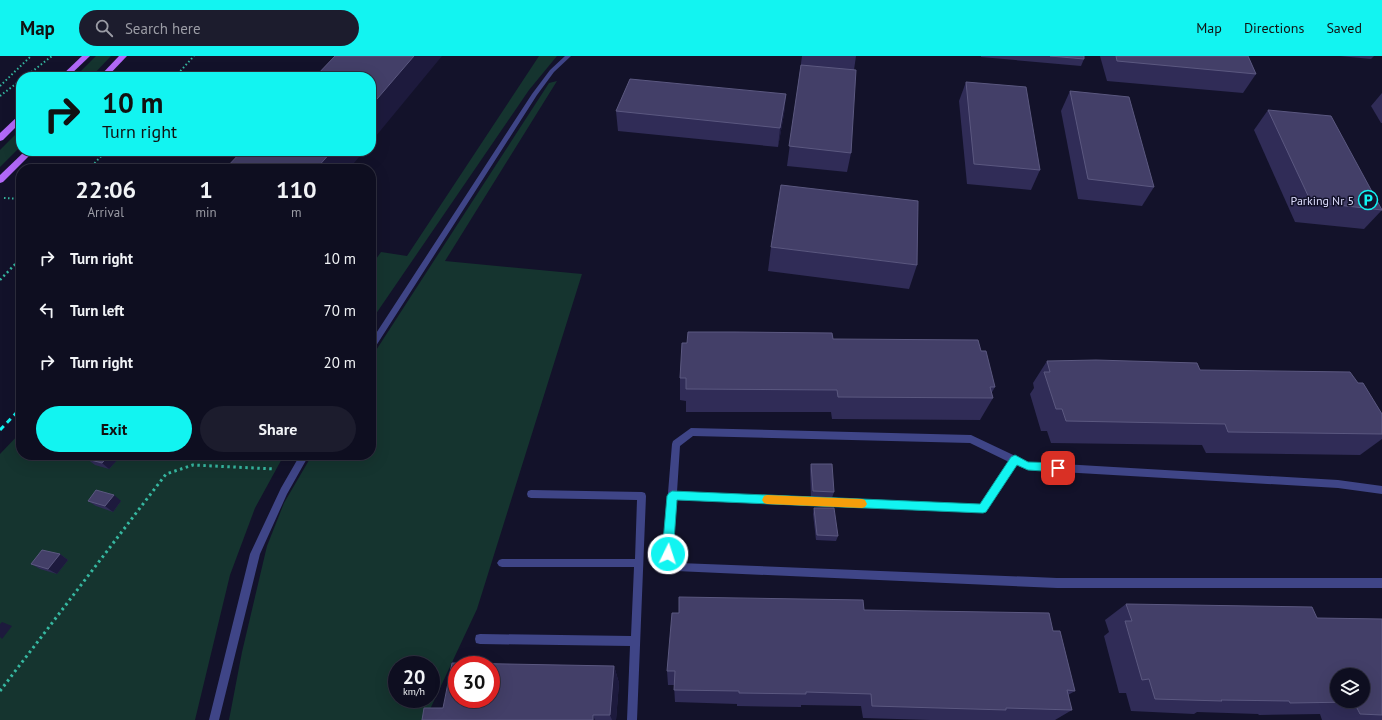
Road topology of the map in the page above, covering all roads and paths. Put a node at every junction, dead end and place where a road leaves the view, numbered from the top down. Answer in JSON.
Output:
{"nodes":[{"id":1,"x":31,"y":56,"type":"edge"},
{"id":2,"x":52,"y":56,"type":"edge"},
{"id":3,"x":86,"y":56,"type":"edge"},
{"id":4,"x":123,"y":56,"type":"edge"},
{"id":5,"x":194,"y":56,"type":"edge"},
{"id":6,"x":568,"y":56,"type":"edge"},
{"id":7,"x":31,"y":72,"type":"edge"},
{"id":8,"x":69,"y":72,"type":"edge"},
{"id":9,"x":108,"y":72,"type":"edge"},
{"id":10,"x":180,"y":72,"type":"edge"},
{"id":11,"x":16,"y":84,"type":"edge"},
{"id":12,"x":0,"y":86,"type":"edge"},
{"id":13,"x":0,"y":96,"type":"edge"},
{"id":14,"x":16,"y":123,"type":"edge"},
{"id":15,"x":0,"y":138,"type":"edge"},
{"id":16,"x":25,"y":156,"type":"edge"},
{"id":17,"x":101,"y":156,"type":"edge"},
{"id":18,"x":17,"y":164,"type":"edge"},
{"id":19,"x":94,"y":164,"type":"edge"},
{"id":20,"x":16,"y":165,"type":"edge"},
{"id":21,"x":0,"y":180,"type":"edge"},
{"id":22,"x":0,"y":198,"type":"edge"},
{"id":23,"x":16,"y":199,"type":"edge"},
{"id":24,"x":16,"y":263,"type":"edge"},
{"id":25,"x":0,"y":280,"type":"edge"},
{"id":26,"x":376,"y":340,"type":"edge"},
{"id":27,"x":302,"y":460,"type":"edge"},
{"id":28,"x":1015,"y":460,"type":"junction"},
{"id":29,"x":296,"y":470,"type":"junction"},
{"id":30,"x":1382,"y":490,"type":"edge"},
{"id":31,"x":531,"y":494,"type":"dead end"},
{"id":32,"x":672,"y":496,"type":"junction"},
{"id":33,"x":502,"y":563,"type":"dead end"},
{"id":34,"x":639,"y":564,"type":"junction"},
{"id":35,"x":1382,"y":583,"type":"edge"},
{"id":36,"x":480,"y":639,"type":"dead end"},
{"id":37,"x":635,"y":641,"type":"junction"},
{"id":38,"x":0,"y":691,"type":"edge"},
{"id":39,"x":214,"y":720,"type":"edge"},
{"id":40,"x":632,"y":720,"type":"edge"}],
"edges":[{"from":1,"to":12,"type":"path"},
{"from":2,"to":7,"type":"path"},
{"from":3,"to":8,"type":"main road"},
{"from":4,"to":9,"type":"main road"},
{"from":5,"to":10,"type":"path"},
{"from":6,"to":26,"type":"street"},
{"from":11,"to":13,"type":"path"},
{"from":14,"to":15,"type":"main road"},
{"from":16,"to":18,"type":"main road"},
{"from":17,"to":19,"type":"path"},
{"from":20,"to":21,"type":"main road"},
{"from":22,"to":23,"type":"path"},
{"from":24,"to":25,"type":"path"},
{"from":27,"to":29,"type":"street"},
{"from":28,"to":30,"type":"street"},
{"from":28,"to":32,"type":"street"},
{"from":28,"to":32,"type":"street"},
{"from":29,"to":38,"type":"path"},
{"from":29,"to":39,"type":"street"},
{"from":31,"to":34,"type":"street"},
{"from":32,"to":35,"type":"street"},
{"from":33,"to":34,"type":"street"},
{"from":34,"to":37,"type":"street"},
{"from":36,"to":37,"type":"street"},
{"from":37,"to":40,"type":"street"}]}
